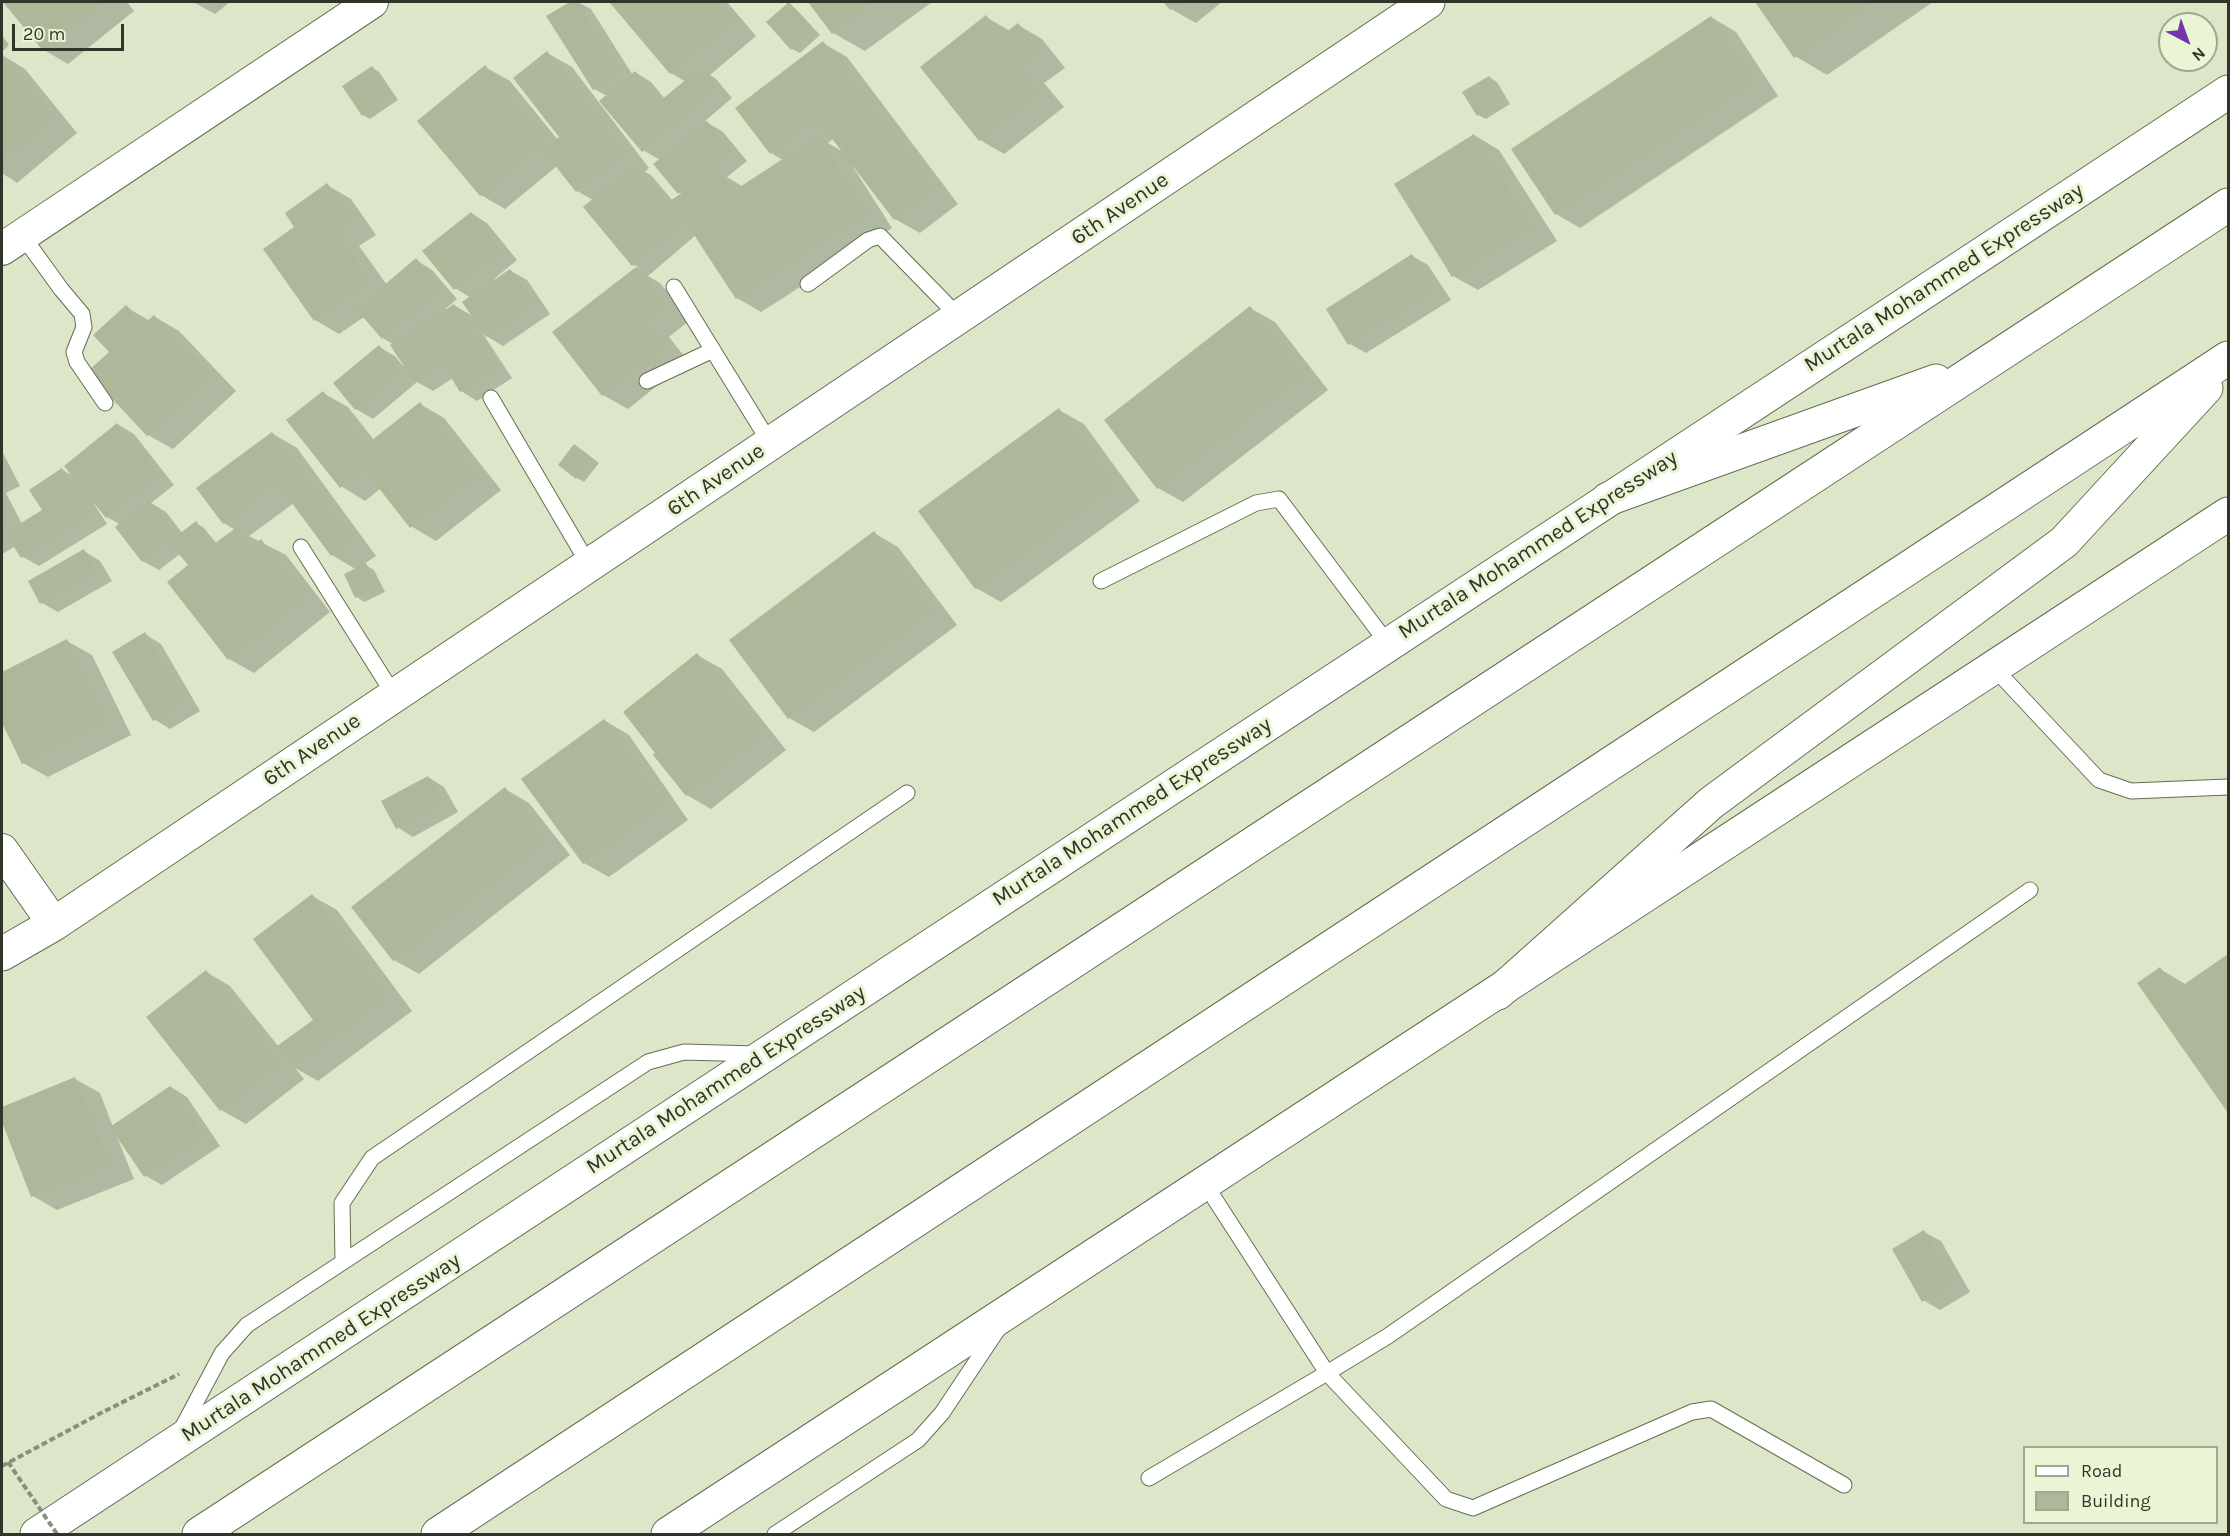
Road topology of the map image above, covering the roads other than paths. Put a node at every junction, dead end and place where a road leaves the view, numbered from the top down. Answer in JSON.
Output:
{"nodes":[{"id":1,"x":372,"y":2,"type":"edge"},
{"id":2,"x":1428,"y":2,"type":"edge"},
{"id":3,"x":2229,"y":92,"type":"edge"},
{"id":4,"x":2229,"y":205,"type":"edge"},
{"id":5,"x":12,"y":242,"type":"edge"},
{"id":6,"x":808,"y":284,"type":"dead end"},
{"id":7,"x":674,"y":286,"type":"dead end"},
{"id":8,"x":959,"y":317,"type":"junction"},
{"id":9,"x":713,"y":350,"type":"junction"},
{"id":10,"x":2229,"y":358,"type":"edge"},
{"id":11,"x":1989,"y":362,"type":"junction"},
{"id":12,"x":2229,"y":363,"type":"edge"},
{"id":13,"x":647,"y":381,"type":"dead end"},
{"id":14,"x":491,"y":398,"type":"dead end"},
{"id":15,"x":105,"y":403,"type":"dead end"},
{"id":16,"x":770,"y":443,"type":"junction"},
{"id":17,"x":1608,"y":499,"type":"junction"},
{"id":18,"x":2229,"y":514,"type":"edge"},
{"id":19,"x":302,"y":547,"type":"dead end"},
{"id":20,"x":589,"y":565,"type":"junction"},
{"id":21,"x":1101,"y":581,"type":"dead end"},
{"id":22,"x":1388,"y":644,"type":"junction"},
{"id":23,"x":1994,"y":668,"type":"junction"},
{"id":24,"x":394,"y":695,"type":"junction"},
{"id":25,"x":2229,"y":787,"type":"edge"},
{"id":26,"x":907,"y":793,"type":"dead end"},
{"id":27,"x":2,"y":850,"type":"edge"},
{"id":28,"x":2030,"y":890,"type":"dead end"},
{"id":29,"x":54,"y":924,"type":"junction"},
{"id":30,"x":2,"y":954,"type":"edge"},
{"id":31,"x":1498,"y":993,"type":"junction"},
{"id":32,"x":765,"y":1054,"type":"junction"},
{"id":33,"x":1205,"y":1184,"type":"junction"},
{"id":34,"x":343,"y":1262,"type":"junction"},
{"id":35,"x":1010,"y":1312,"type":"junction"},
{"id":36,"x":1327,"y":1373,"type":"junction"},
{"id":37,"x":172,"y":1445,"type":"junction"},
{"id":38,"x":1149,"y":1478,"type":"dead end"},
{"id":39,"x":1844,"y":1485,"type":"dead end"},
{"id":40,"x":37,"y":1534,"type":"edge"},
{"id":41,"x":199,"y":1534,"type":"edge"},
{"id":42,"x":438,"y":1534,"type":"edge"},
{"id":43,"x":668,"y":1534,"type":"edge"},
{"id":44,"x":776,"y":1534,"type":"edge"}],
"edges":[{"from":1,"to":5,"type":"street"},
{"from":2,"to":8,"type":"main road","name":"6th Avenue"},
{"from":3,"to":17,"type":"main road","name":"Murtala Mohammed Expressway"},
{"from":4,"to":11,"type":"main road"},
{"from":5,"to":15,"type":"lane"},
{"from":6,"to":8,"type":"lane"},
{"from":7,"to":9,"type":"lane"},
{"from":8,"to":16,"type":"main road","name":"6th Avenue"},
{"from":9,"to":13,"type":"lane"},
{"from":9,"to":16,"type":"lane"},
{"from":10,"to":42,"type":"main road"},
{"from":11,"to":17,"type":"main road"},
{"from":11,"to":41,"type":"main road"},
{"from":12,"to":31,"type":"main road"},
{"from":14,"to":20,"type":"lane"},
{"from":16,"to":20,"type":"main road","name":"6th Avenue"},
{"from":17,"to":22,"type":"main road","name":"Murtala Mohammed Expressway"},
{"from":18,"to":23,"type":"main road"},
{"from":19,"to":24,"type":"lane"},
{"from":20,"to":24,"type":"main road","name":"6th Avenue"},
{"from":21,"to":22,"type":"lane"},
{"from":22,"to":32,"type":"main road","name":"Murtala Mohammed Expressway"},
{"from":23,"to":25,"type":"lane"},
{"from":23,"to":31,"type":"main road"},
{"from":24,"to":29,"type":"main road","name":"6th Avenue"},
{"from":26,"to":34,"type":"lane"},
{"from":27,"to":29,"type":"street"},
{"from":28,"to":36,"type":"lane"},
{"from":29,"to":30,"type":"main road","name":"6th Avenue"},
{"from":31,"to":33,"type":"main road"},
{"from":32,"to":34,"type":"lane"},
{"from":32,"to":37,"type":"main road","name":"Murtala Mohammed Expressway"},
{"from":33,"to":35,"type":"main road"},
{"from":33,"to":36,"type":"lane"},
{"from":34,"to":37,"type":"lane"},
{"from":35,"to":43,"type":"main road"},
{"from":35,"to":44,"type":"lane"},
{"from":36,"to":38,"type":"lane"},
{"from":36,"to":39,"type":"lane"},
{"from":37,"to":40,"type":"main road","name":"Murtala Mohammed Expressway"}]}
